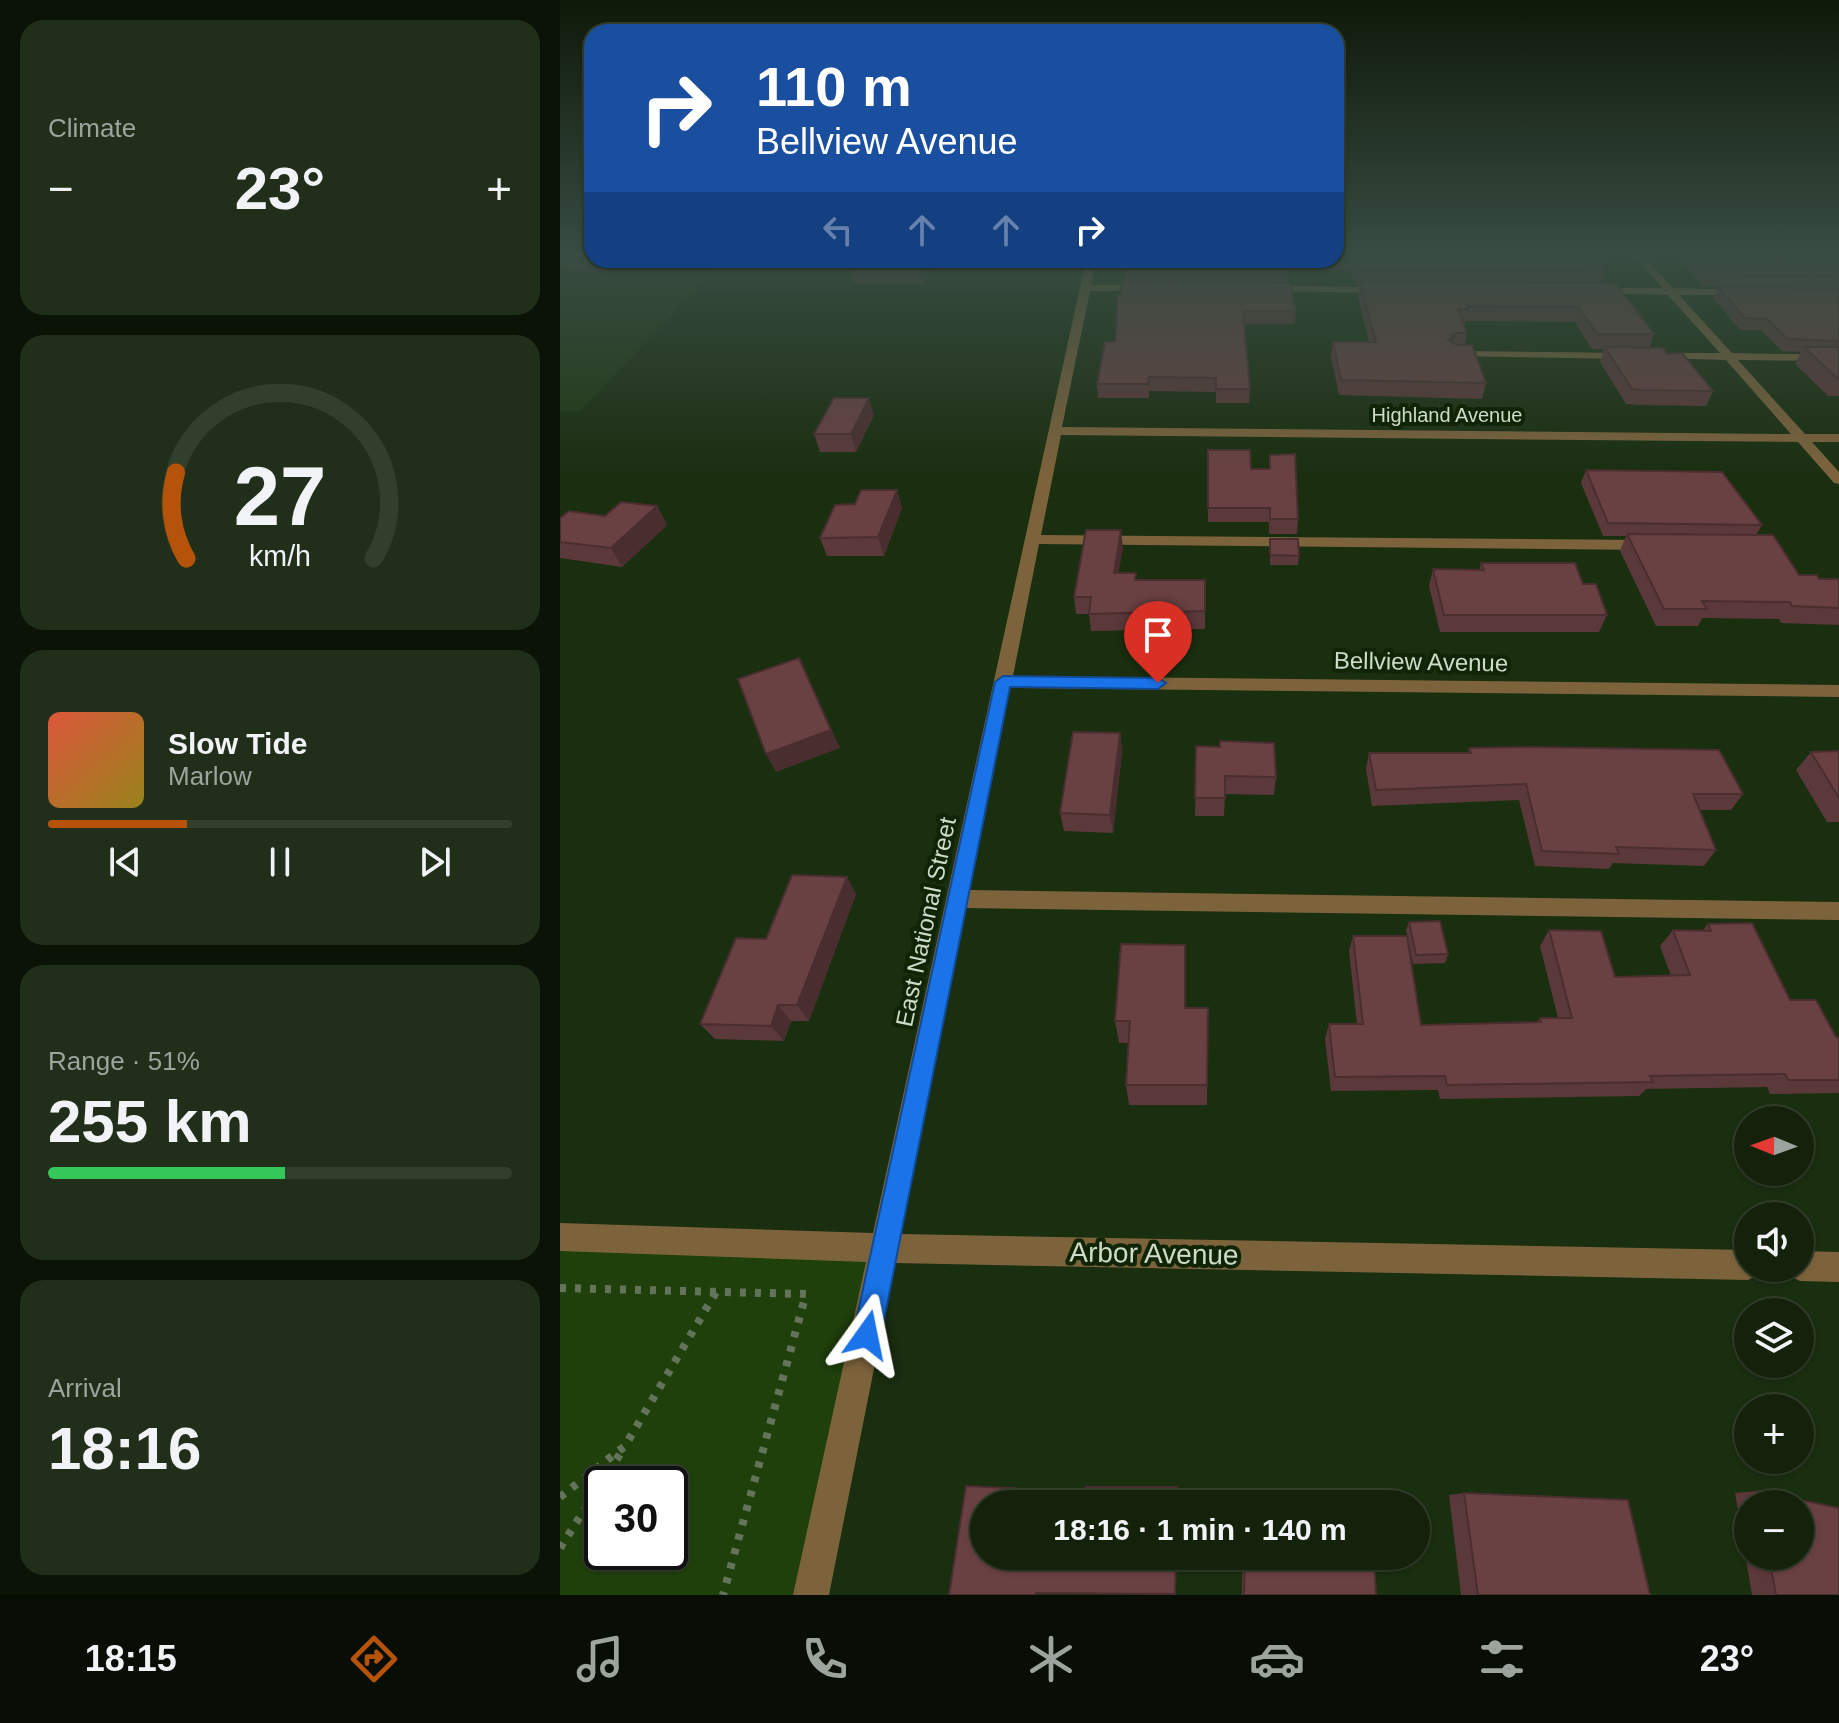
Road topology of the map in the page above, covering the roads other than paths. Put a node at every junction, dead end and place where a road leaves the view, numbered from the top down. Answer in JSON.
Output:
{"nodes":[{"id":1,"x":1077,"y":328,"type":"edge"},
{"id":2,"x":1704,"y":328,"type":"edge"},
{"id":3,"x":1454,"y":354,"type":"edge"},
{"id":4,"x":1637,"y":356,"type":"edge"},
{"id":5,"x":1653,"y":356,"type":"edge"},
{"id":6,"x":1729,"y":357,"type":"junction"},
{"id":7,"x":1839,"y":358,"type":"edge"},
{"id":8,"x":1055,"y":431,"type":"junction"},
{"id":9,"x":1801,"y":437,"type":"junction"},
{"id":10,"x":1839,"y":438,"type":"edge"},
{"id":11,"x":1839,"y":480,"type":"edge"},
{"id":12,"x":1033,"y":539,"type":"junction"},
{"id":13,"x":1670,"y":545,"type":"edge"},
{"id":14,"x":1003,"y":682,"type":"junction"},
{"id":15,"x":1839,"y":691,"type":"edge"},
{"id":16,"x":958,"y":899,"type":"junction"},
{"id":17,"x":1839,"y":911,"type":"edge"},
{"id":18,"x":560,"y":1237,"type":"edge"},
{"id":19,"x":885,"y":1248,"type":"junction"},
{"id":20,"x":1734,"y":1265,"type":"edge"},
{"id":21,"x":1814,"y":1266,"type":"edge"},
{"id":22,"x":1839,"y":1267,"type":"edge"},
{"id":23,"x":811,"y":1595,"type":"edge"}],
"edges":[{"from":1,"to":8,"type":"street","name":"East National Street"},
{"from":2,"to":6,"type":"street"},
{"from":3,"to":4,"type":"street"},
{"from":5,"to":6,"type":"street"},
{"from":6,"to":7,"type":"street"},
{"from":6,"to":9,"type":"street"},
{"from":8,"to":9,"type":"street","name":"Highland Avenue"},
{"from":8,"to":12,"type":"street","name":"East National Street"},
{"from":9,"to":10,"type":"street","name":"Highland Avenue"},
{"from":9,"to":11,"type":"street"},
{"from":12,"to":13,"type":"street"},
{"from":12,"to":14,"type":"street","name":"East National Street"},
{"from":14,"to":15,"type":"street","name":"Bellview Avenue"},
{"from":14,"to":16,"type":"street","name":"East National Street"},
{"from":16,"to":17,"type":"street"},
{"from":16,"to":19,"type":"street","name":"East National Street"},
{"from":18,"to":19,"type":"street","name":"Arbor Avenue"},
{"from":19,"to":20,"type":"street","name":"Arbor Avenue"},
{"from":19,"to":23,"type":"street","name":"East National Street"},
{"from":21,"to":22,"type":"street"}]}
